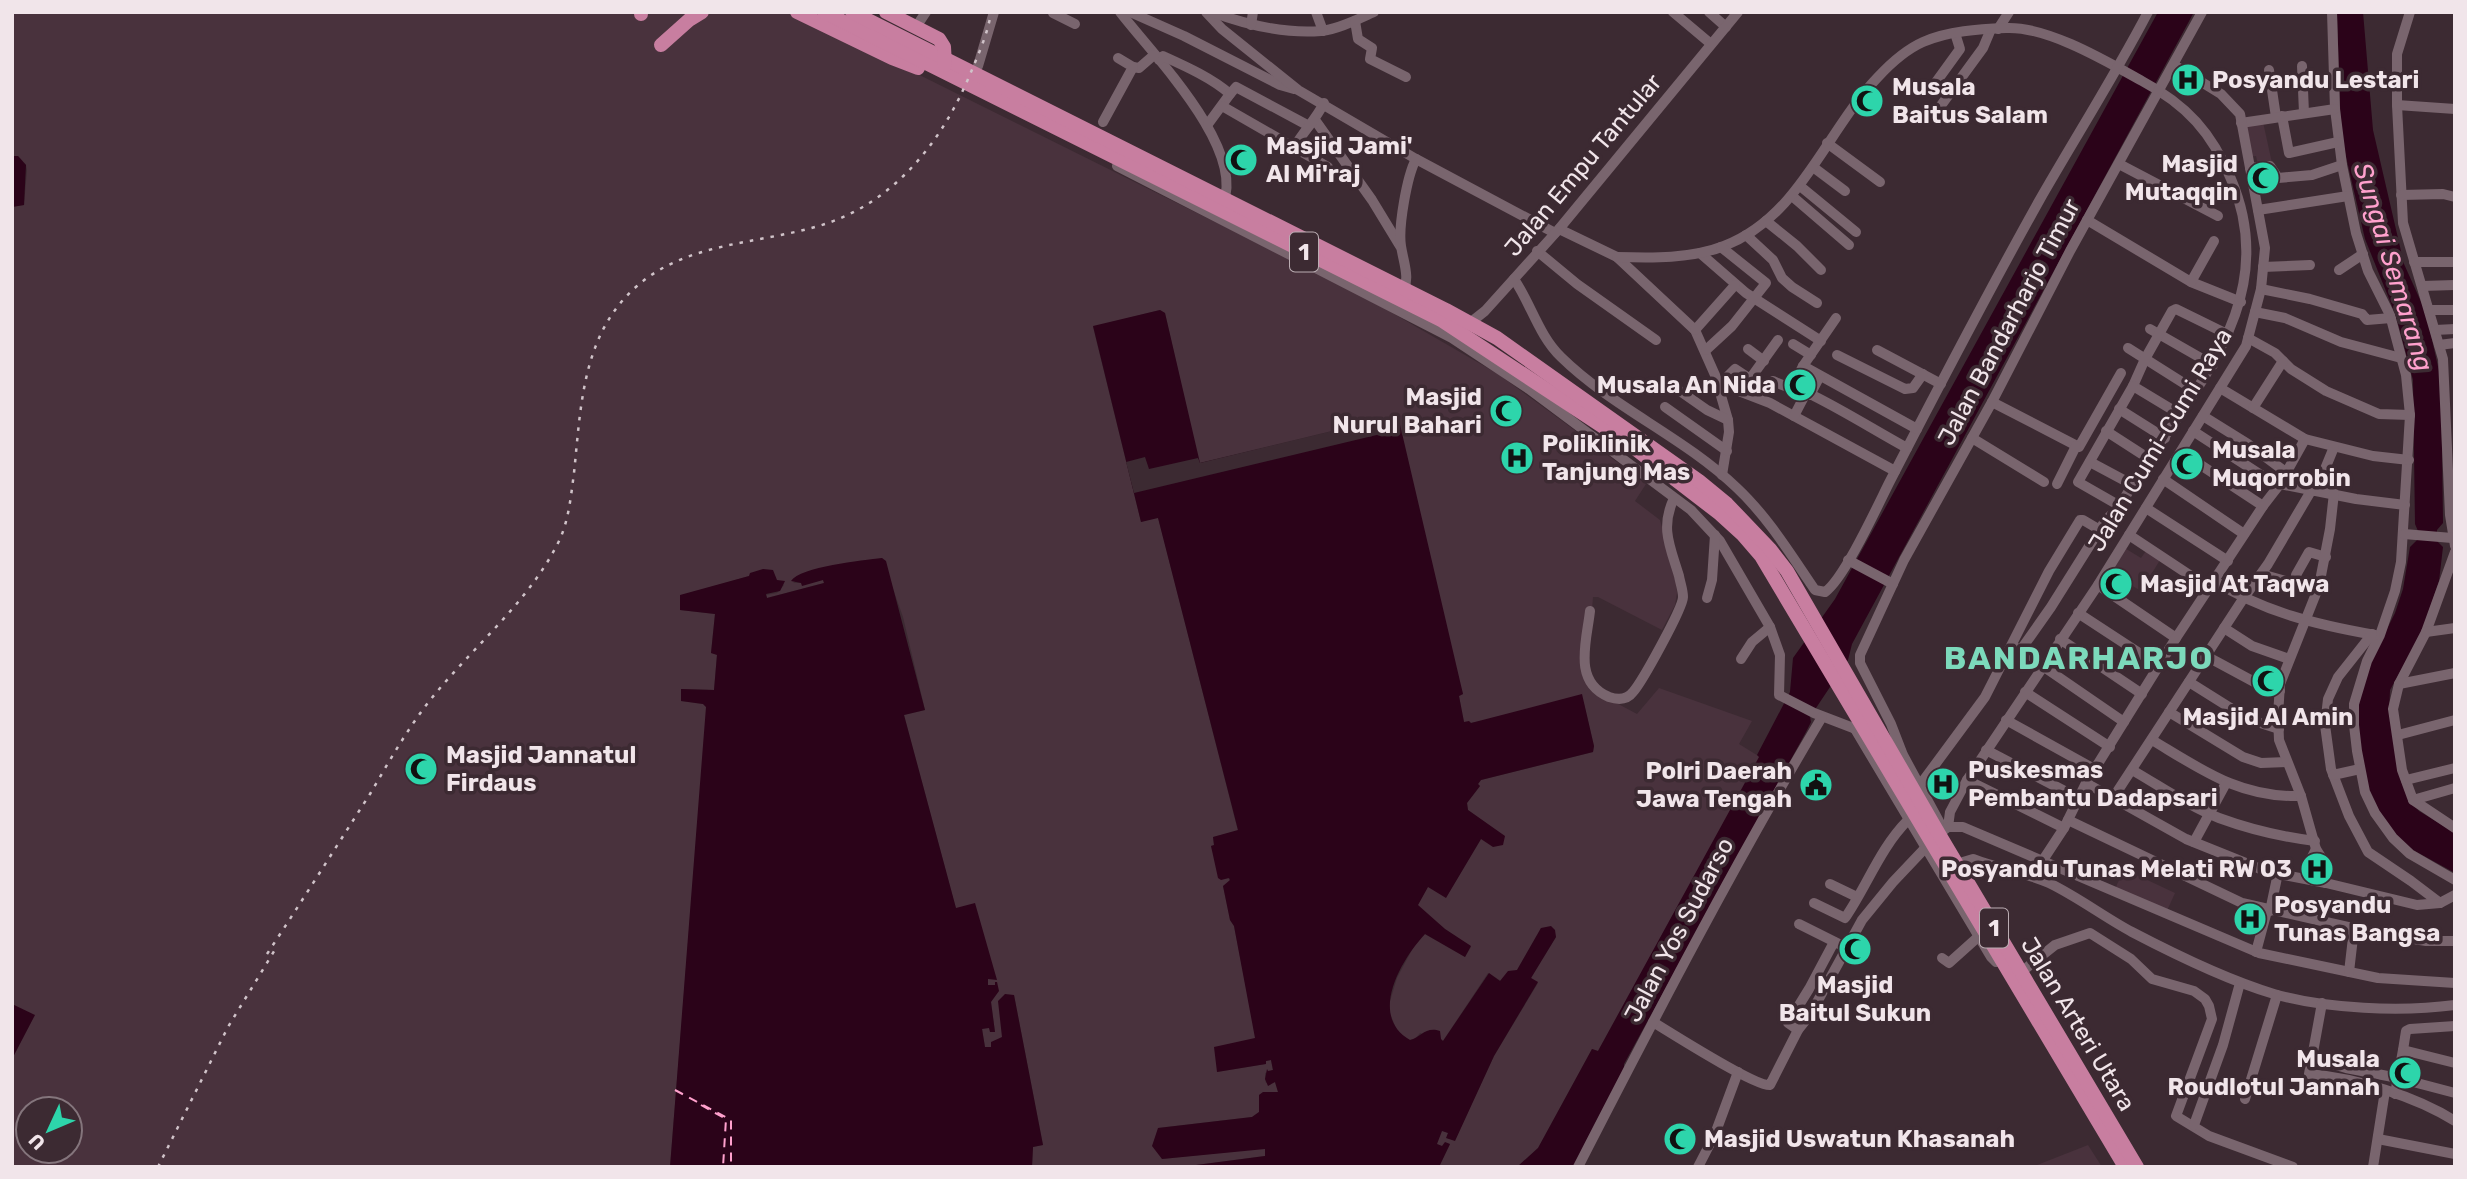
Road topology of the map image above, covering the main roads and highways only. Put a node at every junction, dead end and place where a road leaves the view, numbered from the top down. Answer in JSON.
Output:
{"nodes":[{"id":1,"x":702,"y":12,"type":"edge"},
{"id":2,"x":797,"y":12,"type":"edge"},
{"id":3,"x":824,"y":12,"type":"edge"},
{"id":4,"x":852,"y":12,"type":"edge"},
{"id":5,"x":872,"y":12,"type":"edge"},
{"id":6,"x":886,"y":12,"type":"edge"},
{"id":7,"x":661,"y":45,"type":"dead end"},
{"id":8,"x":944,"y":78,"type":"road end"},
{"id":9,"x":966,"y":83,"type":"junction"},
{"id":10,"x":1141,"y":156,"type":"junction"},
{"id":11,"x":1633,"y":440,"type":"junction"},
{"id":12,"x":1866,"y":729,"type":"junction"},
{"id":13,"x":1937,"y":836,"type":"junction"},
{"id":14,"x":2006,"y":959,"type":"junction"},
{"id":15,"x":2125,"y":1167,"type":"edge"},
{"id":16,"x":2137,"y":1167,"type":"edge"}],
"edges":[{"from":1,"to":7,"type":"highway"},
{"from":2,"to":9,"type":"highway"},
{"from":3,"to":9,"type":"highway","number":"1"},
{"from":4,"to":10,"type":"highway","number":"1"},
{"from":5,"to":10,"type":"highway"},
{"from":6,"to":8,"type":"highway"},
{"from":9,"to":11,"type":"highway","number":"1"},
{"from":10,"to":11,"type":"highway","number":"1"},
{"from":11,"to":12,"type":"highway","name":"Jalan Arteri Utara","number":"1"},
{"from":12,"to":13,"type":"highway","name":"Jalan Arteri Utara","number":"1"},
{"from":12,"to":13,"type":"highway","name":"Jalan Arteri Utara","number":"1"},
{"from":13,"to":14,"type":"highway","name":"Jalan Arteri Utara","number":"1"},
{"from":14,"to":15,"type":"highway","name":"Jalan Arteri Utara","number":"1"},
{"from":14,"to":16,"type":"highway","name":"Jalan Arteri Utara","number":"1"}]}
